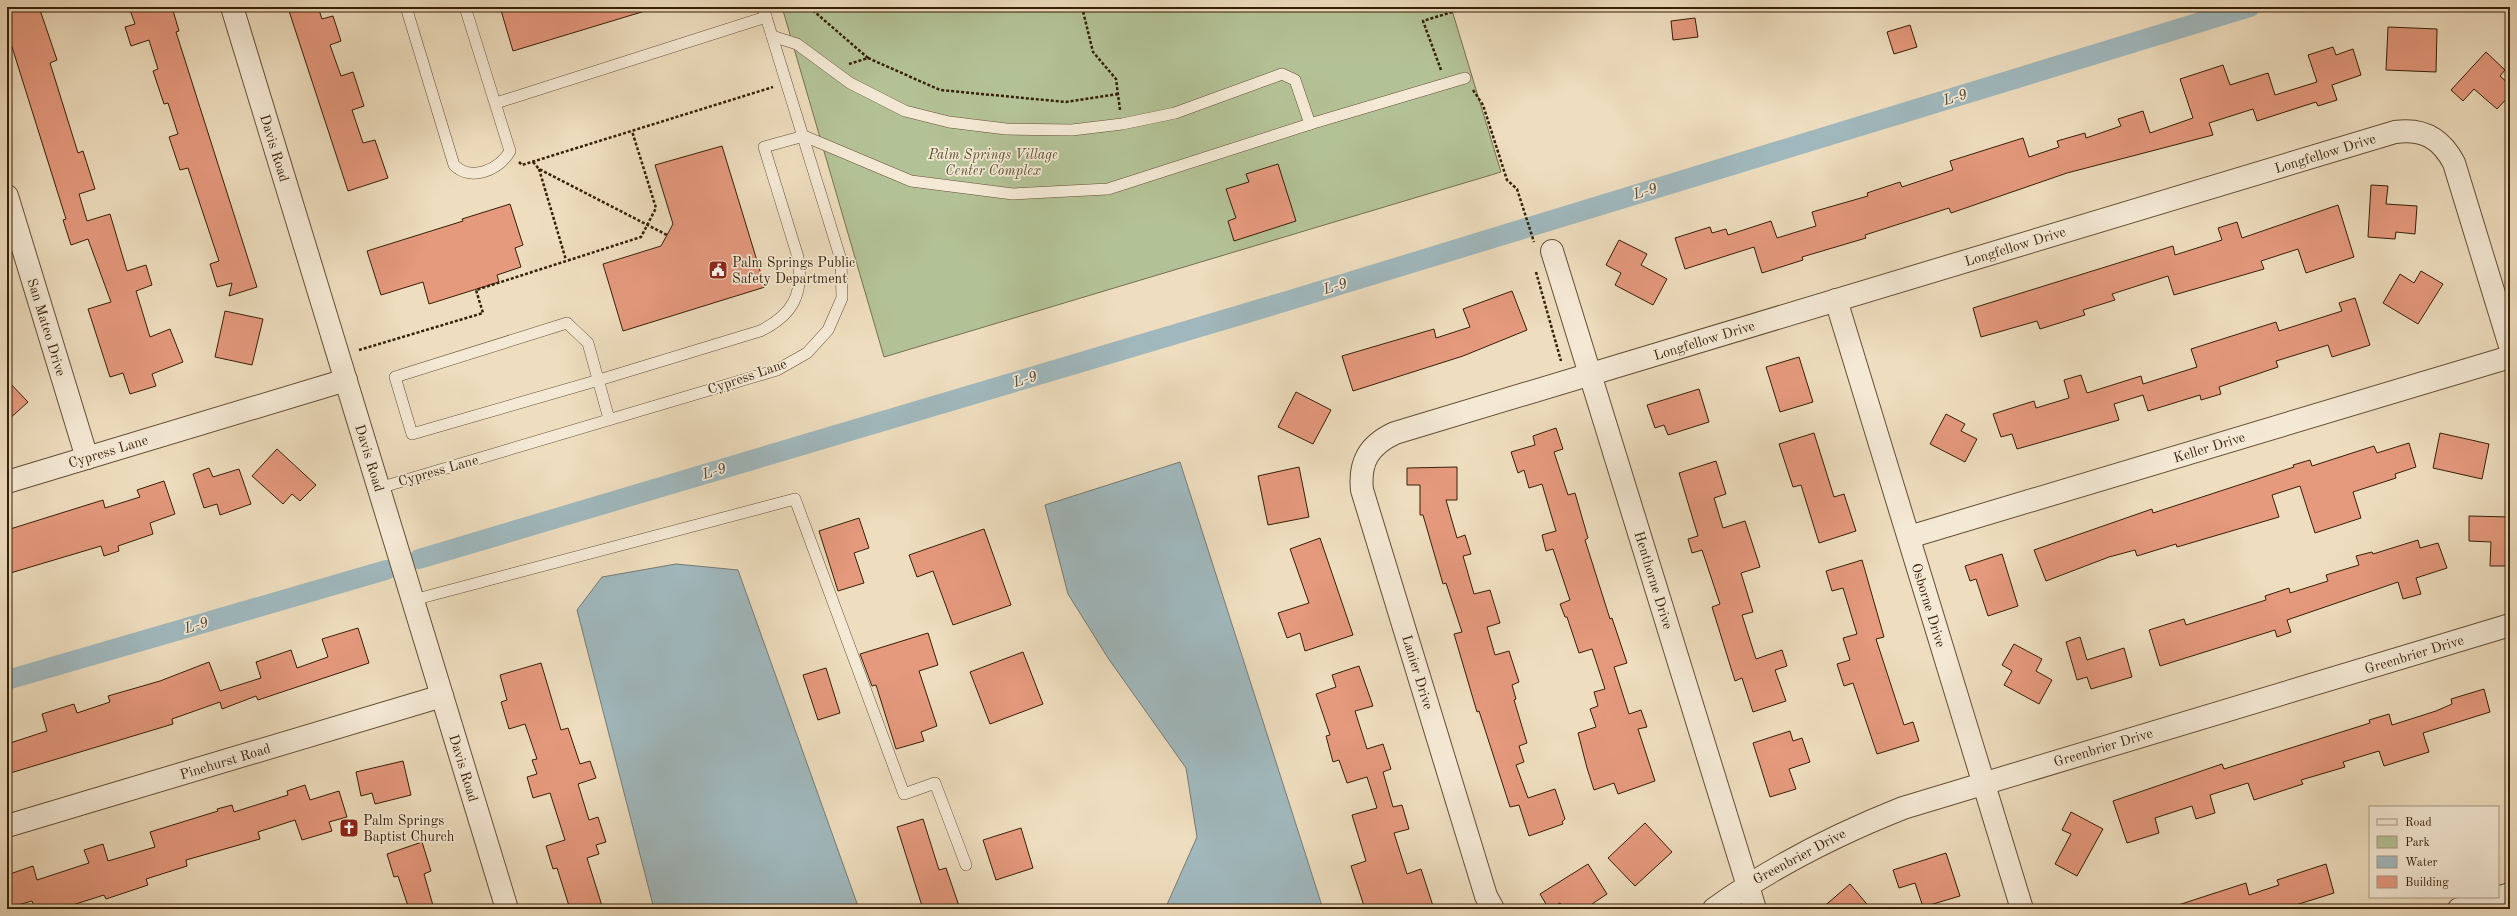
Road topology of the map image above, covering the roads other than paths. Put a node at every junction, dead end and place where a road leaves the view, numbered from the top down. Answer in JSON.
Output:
{"nodes":[{"id":1,"x":232,"y":7,"type":"edge"},
{"id":2,"x":406,"y":7,"type":"edge"},
{"id":3,"x":465,"y":7,"type":"edge"},
{"id":4,"x":764,"y":12,"type":"edge"},
{"id":5,"x":772,"y":36,"type":"junction"},
{"id":6,"x":1465,"y":78,"type":"road end"},
{"id":7,"x":496,"y":102,"type":"junction"},
{"id":8,"x":1310,"y":124,"type":"junction"},
{"id":9,"x":804,"y":136,"type":"junction"},
{"id":10,"x":7,"y":196,"type":"edge"},
{"id":11,"x":1543,"y":248,"type":"road end"},
{"id":12,"x":1836,"y":300,"type":"junction"},
{"id":13,"x":2510,"y":346,"type":"edge"},
{"id":14,"x":2510,"y":357,"type":"edge"},
{"id":15,"x":1591,"y":374,"type":"junction"},
{"id":16,"x":346,"y":380,"type":"junction"},
{"id":17,"x":599,"y":380,"type":"junction"},
{"id":18,"x":610,"y":419,"type":"junction"},
{"id":19,"x":1382,"y":439,"type":"joint"},
{"id":20,"x":87,"y":458,"type":"junction"},
{"id":21,"x":7,"y":482,"type":"edge"},
{"id":22,"x":379,"y":488,"type":"junction"},
{"id":23,"x":1908,"y":537,"type":"junction"},
{"id":24,"x":413,"y":600,"type":"junction"},
{"id":25,"x":2510,"y":625,"type":"edge"},
{"id":26,"x":442,"y":696,"type":"junction"},
{"id":27,"x":1984,"y":783,"type":"junction"},
{"id":28,"x":7,"y":826,"type":"edge"},
{"id":29,"x":966,"y":865,"type":"dead end"},
{"id":30,"x":1748,"y":884,"type":"junction"},
{"id":31,"x":2510,"y":894,"type":"edge"},
{"id":32,"x":2499,"y":897,"type":"edge"},
{"id":33,"x":2496,"y":898,"type":"edge"},
{"id":34,"x":507,"y":909,"type":"edge"},
{"id":35,"x":1493,"y":909,"type":"edge"},
{"id":36,"x":1714,"y":909,"type":"edge"},
{"id":37,"x":1755,"y":909,"type":"edge"},
{"id":38,"x":2022,"y":909,"type":"edge"},
{"id":39,"x":2459,"y":909,"type":"edge"}],
"edges":[{"from":1,"to":16,"type":"street","name":"Davis Road"},
{"from":2,"to":7,"type":"lane"},
{"from":3,"to":7,"type":"lane"},
{"from":4,"to":5,"type":"lane","name":"Cypress Lane"},
{"from":4,"to":7,"type":"lane"},
{"from":5,"to":8,"type":"lane"},
{"from":5,"to":9,"type":"lane","name":"Cypress Lane"},
{"from":6,"to":8,"type":"lane"},
{"from":8,"to":9,"type":"lane"},
{"from":9,"to":17,"type":"lane"},
{"from":9,"to":18,"type":"lane","name":"Cypress Lane"},
{"from":10,"to":20,"type":"street","name":"San Mateo Drive"},
{"from":11,"to":15,"type":"street","name":"Henthorne Drive"},
{"from":12,"to":13,"type":"street","name":"Longfellow Drive"},
{"from":12,"to":15,"type":"street","name":"Longfellow Drive"},
{"from":12,"to":23,"type":"street","name":"Osborne Drive"},
{"from":14,"to":23,"type":"street","name":"Keller Drive"},
{"from":15,"to":19,"type":"street","name":"Longfellow Drive"},
{"from":15,"to":30,"type":"street","name":"Henthorne Drive"},
{"from":16,"to":20,"type":"street","name":"Cypress Lane"},
{"from":16,"to":22,"type":"street","name":"Davis Road"},
{"from":17,"to":17,"type":"lane"},
{"from":17,"to":18,"type":"lane"},
{"from":18,"to":22,"type":"lane","name":"Cypress Lane"},
{"from":19,"to":35,"type":"street","name":"Lanier Drive"},
{"from":20,"to":21,"type":"street","name":"Cypress Lane"},
{"from":22,"to":24,"type":"street","name":"Davis Road"},
{"from":23,"to":27,"type":"street","name":"Osborne Drive"},
{"from":24,"to":26,"type":"street","name":"Davis Road"},
{"from":24,"to":29,"type":"lane"},
{"from":25,"to":27,"type":"street","name":"Greenbrier Drive"},
{"from":26,"to":28,"type":"street","name":"Pinehurst Road"},
{"from":26,"to":34,"type":"street","name":"Davis Road"},
{"from":27,"to":30,"type":"street","name":"Greenbrier Drive"},
{"from":27,"to":38,"type":"street","name":"Osborne Drive"},
{"from":30,"to":36,"type":"street","name":"Greenbrier Drive"},
{"from":30,"to":37,"type":"street","name":"Henthorne Drive"},
{"from":31,"to":32,"type":"street"},
{"from":33,"to":39,"type":"street"}]}
